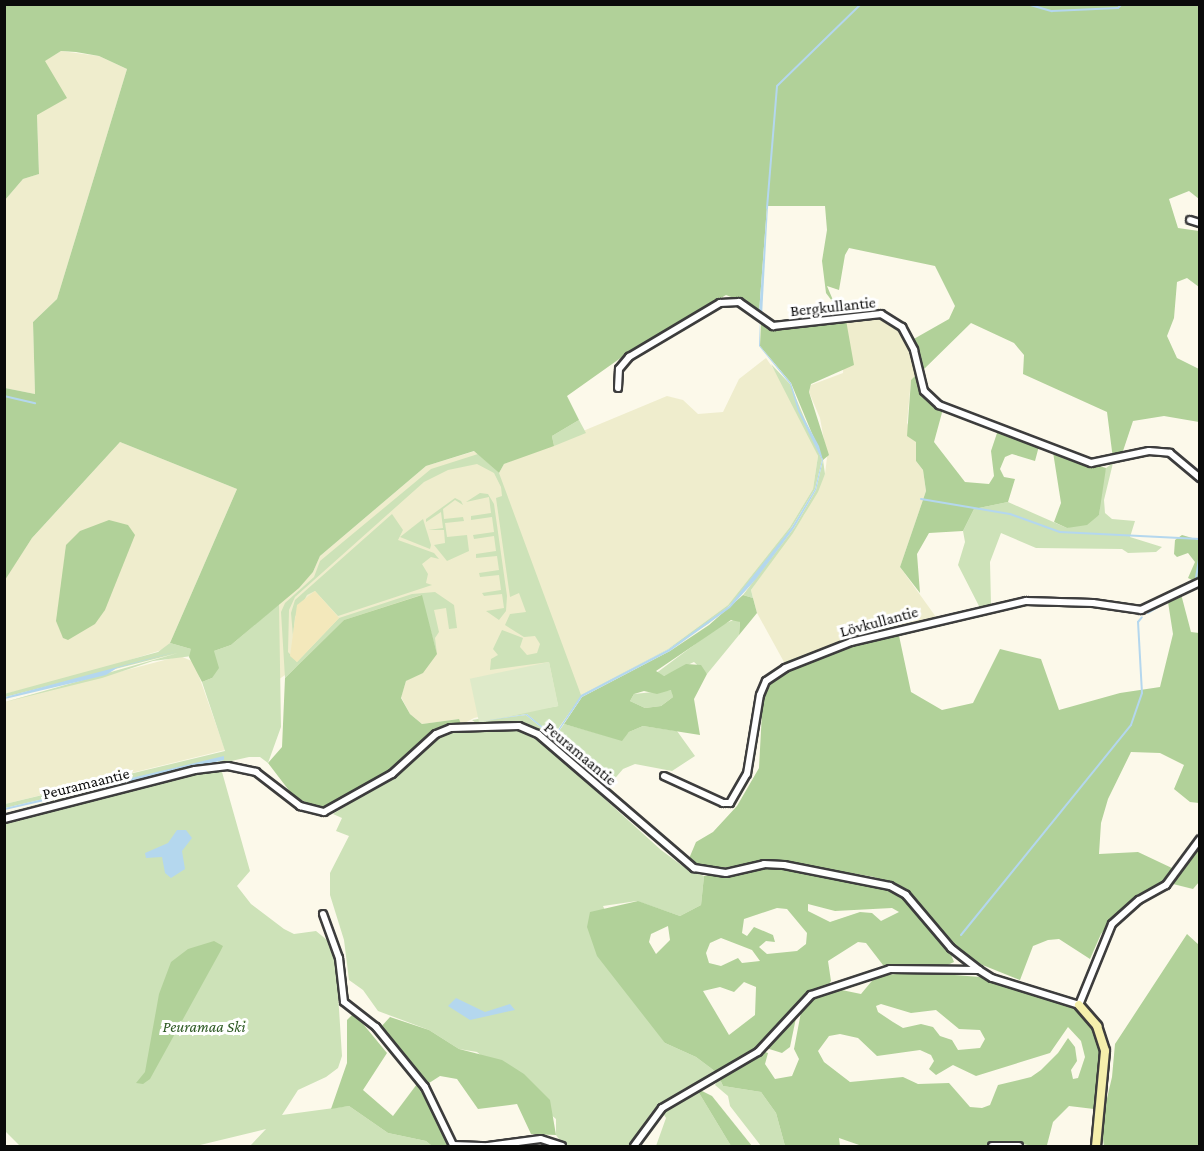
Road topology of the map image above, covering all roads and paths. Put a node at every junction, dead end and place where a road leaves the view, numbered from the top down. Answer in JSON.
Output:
{"nodes":[{"id":1,"x":1190,"y":220,"type":"dead end"},
{"id":2,"x":1200,"y":223,"type":"edge"},
{"id":3,"x":618,"y":388,"type":"dead end"},
{"id":4,"x":1200,"y":478,"type":"edge"},
{"id":5,"x":1200,"y":582,"type":"edge"},
{"id":6,"x":664,"y":776,"type":"dead end"},
{"id":7,"x":4,"y":819,"type":"edge"},
{"id":8,"x":1200,"y":839,"type":"edge"},
{"id":9,"x":323,"y":914,"type":"dead end"},
{"id":10,"x":961,"y":957,"type":"junction"},
{"id":11,"x":979,"y":970,"type":"junction"},
{"id":12,"x":955,"y":971,"type":"junction"},
{"id":13,"x":1079,"y":1005,"type":"junction"},
{"id":14,"x":562,"y":1146,"type":"edge"},
{"id":15,"x":634,"y":1146,"type":"edge"},
{"id":16,"x":992,"y":1146,"type":"edge"},
{"id":17,"x":1019,"y":1146,"type":"edge"},
{"id":18,"x":1096,"y":1146,"type":"edge"}],
"edges":[{"from":1,"to":2,"type":"street"},
{"from":3,"to":4,"type":"street","name":"Bergkullantie"},
{"from":5,"to":6,"type":"street","name":"Lövkullantie"},
{"from":7,"to":10,"type":"street","name":"Peuramaantie"},
{"from":8,"to":13,"type":"street"},
{"from":9,"to":14,"type":"street"},
{"from":10,"to":11,"type":"street","name":"Peuramaantie"},
{"from":10,"to":12,"type":"street"},
{"from":11,"to":12,"type":"street"},
{"from":11,"to":13,"type":"street","name":"Peuramaantie"},
{"from":12,"to":15,"type":"street"},
{"from":13,"to":18,"type":"street"},
{"from":16,"to":17,"type":"street"}]}
